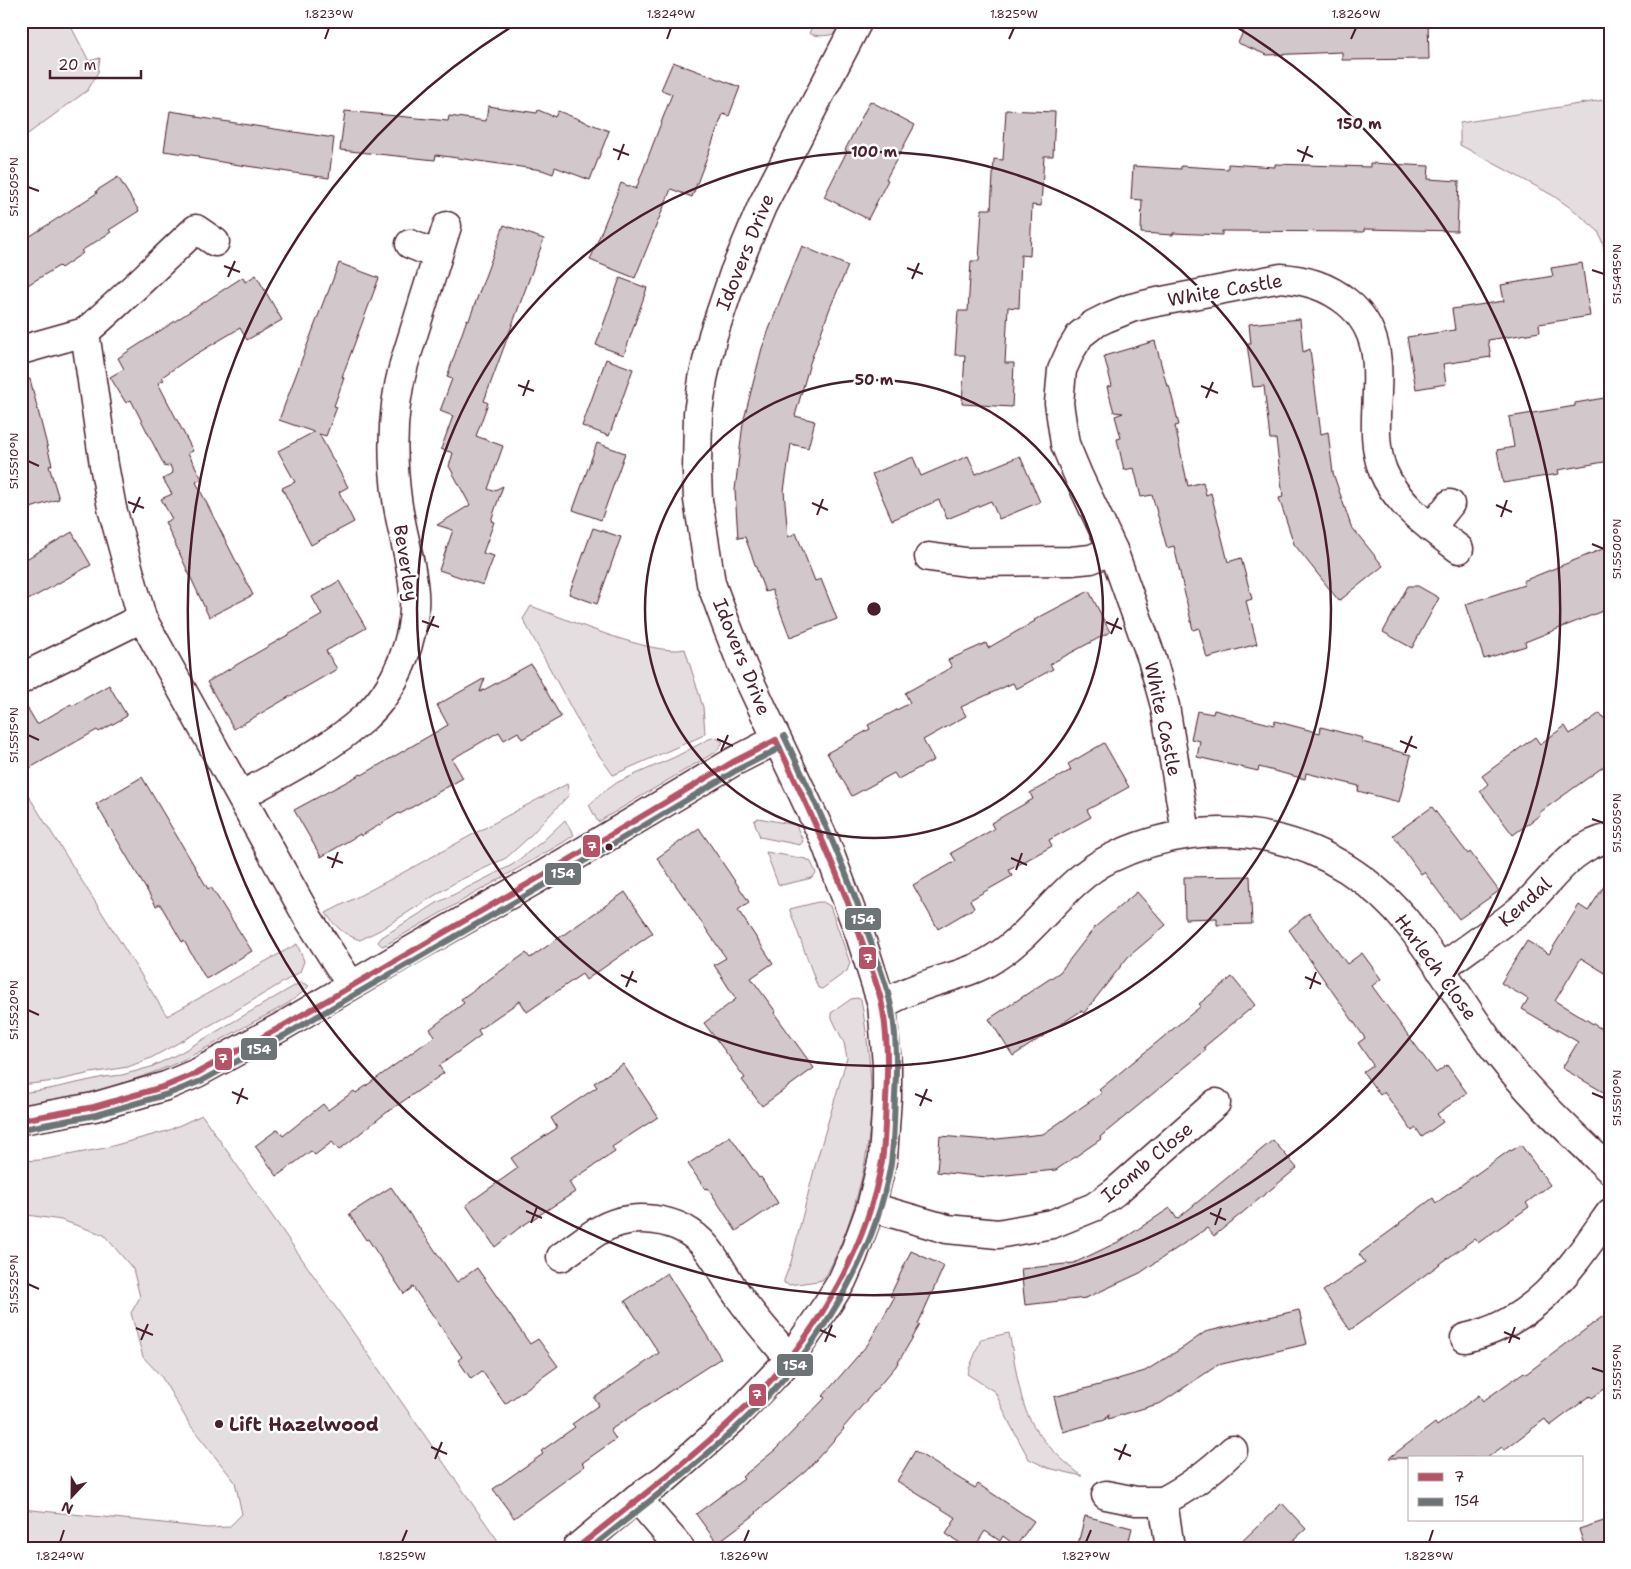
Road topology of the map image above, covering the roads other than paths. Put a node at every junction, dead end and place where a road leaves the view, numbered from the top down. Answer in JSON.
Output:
{"nodes":[{"id":1,"x":858,"y":21,"type":"edge"},
{"id":2,"x":448,"y":226,"type":"dead end"},
{"id":3,"x":215,"y":242,"type":"dead end"},
{"id":4,"x":410,"y":244,"type":"dead end"},
{"id":5,"x":437,"y":255,"type":"junction"},
{"id":6,"x":85,"y":332,"type":"junction"},
{"id":7,"x":21,"y":350,"type":"edge"},
{"id":8,"x":1450,"y":504,"type":"dead end"},
{"id":9,"x":1431,"y":528,"type":"junction"},
{"id":10,"x":1460,"y":549,"type":"dead end"},
{"id":11,"x":1112,"y":550,"type":"junction"},
{"id":12,"x":929,"y":557,"type":"dead end"},
{"id":13,"x":142,"y":618,"type":"junction"},
{"id":14,"x":21,"y":680,"type":"edge"},
{"id":15,"x":776,"y":740,"type":"junction"},
{"id":16,"x":241,"y":796,"type":"junction"},
{"id":17,"x":1186,"y":834,"type":"junction"},
{"id":18,"x":1610,"y":838,"type":"edge"},
{"id":19,"x":1440,"y":969,"type":"junction"},
{"id":20,"x":351,"y":985,"type":"junction"},
{"id":21,"x":882,"y":1004,"type":"junction"},
{"id":22,"x":1216,"y":1102,"type":"dead end"},
{"id":23,"x":21,"y":1120,"type":"edge"},
{"id":24,"x":1610,"y":1170,"type":"edge"},
{"id":25,"x":871,"y":1208,"type":"junction"},
{"id":26,"x":1610,"y":1213,"type":"edge"},
{"id":27,"x":561,"y":1257,"type":"dead end"},
{"id":28,"x":1465,"y":1338,"type":"dead end"},
{"id":29,"x":790,"y":1359,"type":"junction"},
{"id":30,"x":1233,"y":1450,"type":"dead end"},
{"id":31,"x":1106,"y":1495,"type":"dead end"},
{"id":32,"x":637,"y":1498,"type":"junction"},
{"id":33,"x":1163,"y":1501,"type":"junction"},
{"id":34,"x":577,"y":1548,"type":"edge"},
{"id":35,"x":680,"y":1548,"type":"edge"},
{"id":36,"x":1170,"y":1548,"type":"edge"}],
"edges":[{"from":1,"to":15,"type":"street","name":"Idovers Drive"},
{"from":2,"to":5,"type":"street","name":"Beverley"},
{"from":3,"to":6,"type":"street"},
{"from":4,"to":5,"type":"street"},
{"from":5,"to":16,"type":"street","name":"Beverley"},
{"from":6,"to":7,"type":"street"},
{"from":6,"to":13,"type":"street"},
{"from":8,"to":9,"type":"street"},
{"from":9,"to":10,"type":"street","name":"White Castle"},
{"from":9,"to":11,"type":"street","name":"White Castle"},
{"from":11,"to":12,"type":"street"},
{"from":11,"to":17,"type":"street","name":"White Castle"},
{"from":13,"to":14,"type":"street"},
{"from":13,"to":16,"type":"street"},
{"from":15,"to":20,"type":"street"},
{"from":15,"to":21,"type":"street","name":"Idovers Drive"},
{"from":16,"to":20,"type":"street"},
{"from":17,"to":19,"type":"street","name":"Harlech Close"},
{"from":17,"to":21,"type":"street","name":"Harlech Close"},
{"from":18,"to":19,"type":"street","name":"Kendal"},
{"from":19,"to":24,"type":"street","name":"Harlech Close"},
{"from":20,"to":23,"type":"street"},
{"from":21,"to":25,"type":"street","name":"Idovers Drive"},
{"from":22,"to":25,"type":"street","name":"Icomb Close"},
{"from":25,"to":29,"type":"street","name":"Idovers Drive"},
{"from":26,"to":28,"type":"street"},
{"from":27,"to":29,"type":"street"},
{"from":29,"to":32,"type":"street","name":"Idovers Drive"},
{"from":30,"to":33,"type":"street"},
{"from":31,"to":33,"type":"street"},
{"from":32,"to":34,"type":"street","name":"Idovers Drive"},
{"from":32,"to":35,"type":"street"},
{"from":33,"to":36,"type":"street"}]}
